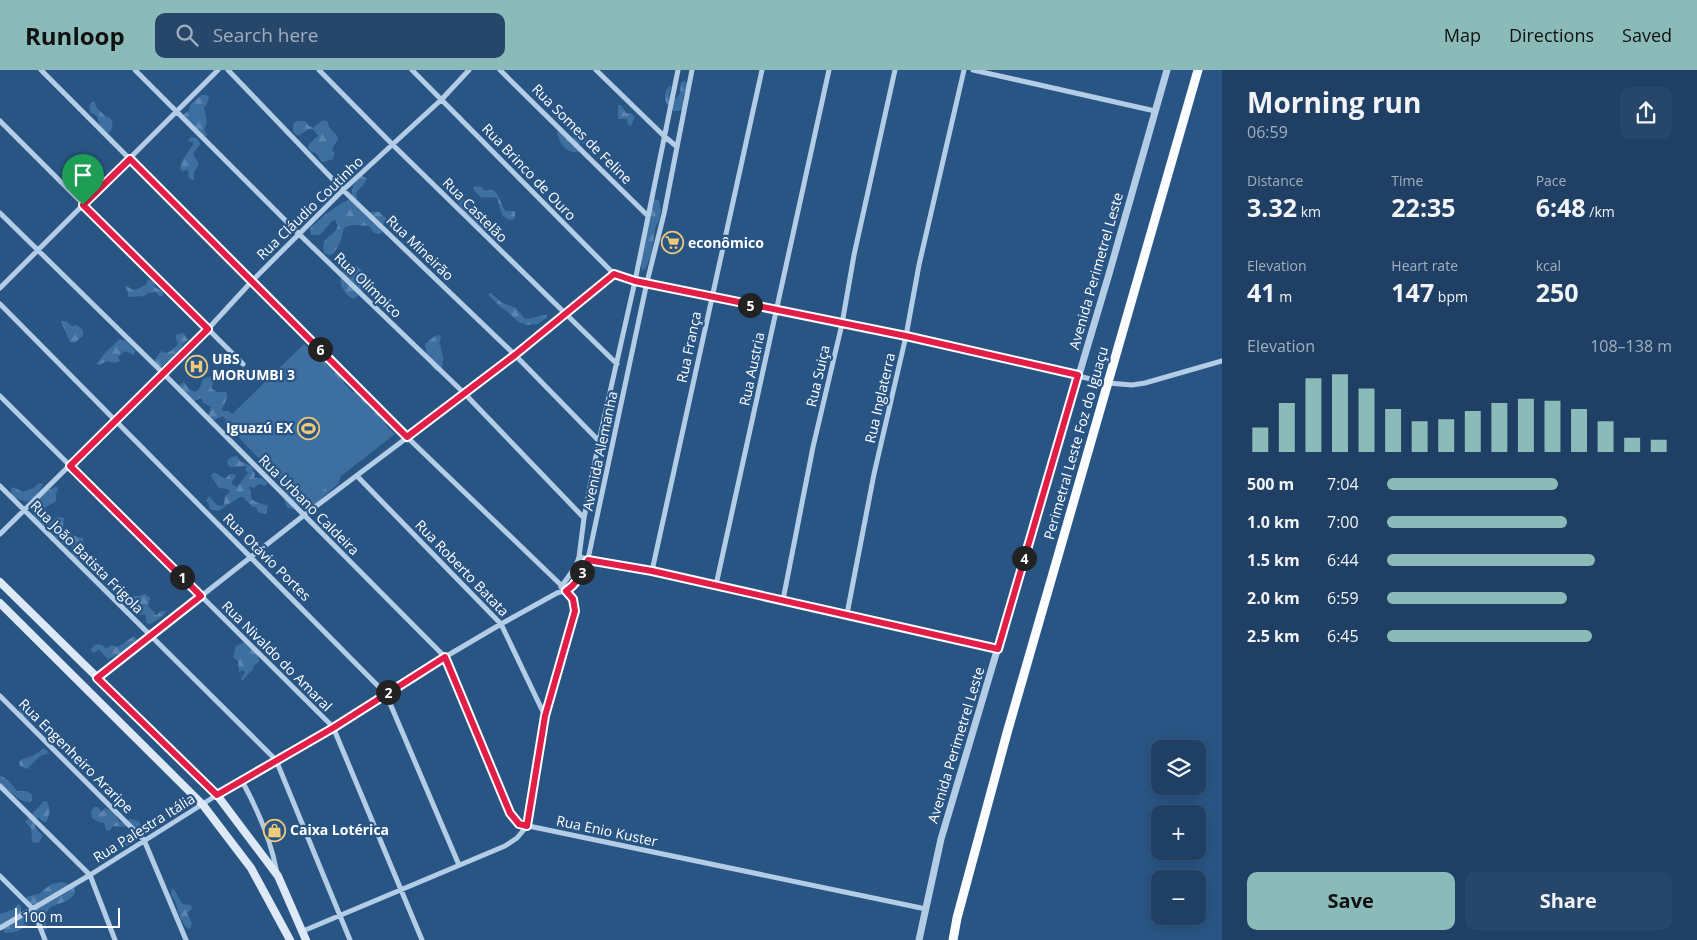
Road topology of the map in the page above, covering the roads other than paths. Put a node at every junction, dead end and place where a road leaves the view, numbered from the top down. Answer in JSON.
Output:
{"nodes":[{"id":1,"x":41,"y":70,"type":"edge"},
{"id":2,"x":135,"y":70,"type":"edge"},
{"id":3,"x":218,"y":70,"type":"edge"},
{"id":4,"x":228,"y":70,"type":"edge"},
{"id":5,"x":319,"y":70,"type":"edge"},
{"id":6,"x":412,"y":70,"type":"edge"},
{"id":7,"x":469,"y":70,"type":"edge"},
{"id":8,"x":500,"y":70,"type":"edge"},
{"id":9,"x":596,"y":70,"type":"edge"},
{"id":10,"x":678,"y":70,"type":"edge"},
{"id":11,"x":692,"y":70,"type":"edge"},
{"id":12,"x":762,"y":70,"type":"edge"},
{"id":13,"x":829,"y":70,"type":"edge"},
{"id":14,"x":895,"y":70,"type":"edge"},
{"id":15,"x":964,"y":70,"type":"edge"},
{"id":16,"x":973,"y":70,"type":"edge"},
{"id":17,"x":1167,"y":70,"type":"edge"},
{"id":18,"x":1198,"y":70,"type":"edge"},
{"id":19,"x":442,"y":99,"type":"junction"},
{"id":20,"x":1155,"y":111,"type":"junction"},
{"id":21,"x":177,"y":112,"type":"junction"},
{"id":22,"x":0,"y":121,"type":"edge"},
{"id":23,"x":664,"y":136,"type":"junction"},
{"id":24,"x":393,"y":145,"type":"junction"},
{"id":25,"x":676,"y":146,"type":"junction"},
{"id":26,"x":130,"y":159,"type":"junction"},
{"id":27,"x":343,"y":190,"type":"junction"},
{"id":28,"x":83,"y":205,"type":"junction"},
{"id":29,"x":0,"y":212,"type":"edge"},
{"id":30,"x":647,"y":215,"type":"junction"},
{"id":31,"x":299,"y":234,"type":"junction"},
{"id":32,"x":38,"y":250,"type":"junction"},
{"id":33,"x":614,"y":274,"type":"junction"},
{"id":34,"x":252,"y":281,"type":"junction"},
{"id":35,"x":635,"y":281,"type":"junction"},
{"id":36,"x":647,"y":282,"type":"junction"},
{"id":37,"x":0,"y":288,"type":"edge"},
{"id":38,"x":712,"y":297,"type":"junction"},
{"id":39,"x":0,"y":304,"type":"edge"},
{"id":40,"x":776,"y":311,"type":"junction"},
{"id":41,"x":565,"y":314,"type":"junction"},
{"id":42,"x":842,"y":324,"type":"junction"},
{"id":43,"x":208,"y":329,"type":"junction"},
{"id":44,"x":906,"y":336,"type":"junction"},
{"id":45,"x":515,"y":355,"type":"junction"},
{"id":46,"x":1222,"y":361,"type":"edge"},
{"id":47,"x":243,"y":364,"type":"dead end"},
{"id":48,"x":617,"y":364,"type":"junction"},
{"id":49,"x":163,"y":373,"type":"junction"},
{"id":50,"x":1078,"y":375,"type":"junction"},
{"id":51,"x":1108,"y":383,"type":"junction"},
{"id":52,"x":465,"y":394,"type":"junction"},
{"id":53,"x":0,"y":396,"type":"edge"},
{"id":54,"x":116,"y":420,"type":"junction"},
{"id":55,"x":407,"y":437,"type":"junction"},
{"id":56,"x":599,"y":441,"type":"junction"},
{"id":57,"x":70,"y":466,"type":"junction"},
{"id":58,"x":357,"y":476,"type":"junction"},
{"id":59,"x":0,"y":486,"type":"edge"},
{"id":60,"x":25,"y":511,"type":"junction"},
{"id":61,"x":303,"y":516,"type":"junction"},
{"id":62,"x":584,"y":518,"type":"junction"},
{"id":63,"x":0,"y":534,"type":"edge"},
{"id":64,"x":251,"y":556,"type":"junction"},
{"id":65,"x":579,"y":557,"type":"junction"},
{"id":66,"x":588,"y":560,"type":"junction"},
{"id":67,"x":652,"y":571,"type":"junction"},
{"id":68,"x":0,"y":582,"type":"edge"},
{"id":69,"x":716,"y":585,"type":"junction"},
{"id":70,"x":562,"y":586,"type":"junction"},
{"id":71,"x":566,"y":591,"type":"junction"},
{"id":72,"x":557,"y":593,"type":"junction"},
{"id":73,"x":201,"y":596,"type":"junction"},
{"id":74,"x":783,"y":600,"type":"junction"},
{"id":75,"x":0,"y":603,"type":"edge"},
{"id":76,"x":847,"y":614,"type":"junction"},
{"id":77,"x":500,"y":624,"type":"junction"},
{"id":78,"x":150,"y":636,"type":"junction"},
{"id":79,"x":998,"y":649,"type":"junction"},
{"id":80,"x":445,"y":657,"type":"junction"},
{"id":81,"x":97,"y":678,"type":"junction"},
{"id":82,"x":386,"y":694,"type":"junction"},
{"id":83,"x":0,"y":696,"type":"edge"},
{"id":84,"x":545,"y":716,"type":"junction"},
{"id":85,"x":333,"y":728,"type":"junction"},
{"id":86,"x":276,"y":760,"type":"junction"},
{"id":87,"x":242,"y":781,"type":"junction"},
{"id":88,"x":0,"y":786,"type":"edge"},
{"id":89,"x":217,"y":795,"type":"junction"},
{"id":90,"x":203,"y":805,"type":"junction"},
{"id":91,"x":527,"y":826,"type":"junction"},
{"id":92,"x":144,"y":840,"type":"junction"},
{"id":93,"x":459,"y":865,"type":"junction"},
{"id":94,"x":90,"y":875,"type":"junction"},
{"id":95,"x":0,"y":876,"type":"edge"},
{"id":96,"x":278,"y":876,"type":"junction"},
{"id":97,"x":400,"y":891,"type":"junction"},
{"id":98,"x":33,"y":909,"type":"junction"},
{"id":99,"x":926,"y":909,"type":"junction"},
{"id":100,"x":339,"y":916,"type":"junction"},
{"id":101,"x":0,"y":928,"type":"edge"},
{"id":102,"x":304,"y":931,"type":"junction"},
{"id":103,"x":46,"y":940,"type":"edge"},
{"id":104,"x":116,"y":940,"type":"edge"},
{"id":105,"x":186,"y":940,"type":"edge"},
{"id":106,"x":290,"y":940,"type":"edge"},
{"id":107,"x":306,"y":940,"type":"edge"},
{"id":108,"x":350,"y":940,"type":"edge"},
{"id":109,"x":422,"y":940,"type":"edge"},
{"id":110,"x":919,"y":940,"type":"edge"},
{"id":111,"x":953,"y":940,"type":"edge"}],
"edges":[{"from":1,"to":26,"type":"street"},
{"from":2,"to":21,"type":"street","name":"Rua Olímpico"},
{"from":3,"to":21,"type":"street"},
{"from":4,"to":27,"type":"street","name":"Rua Mineirão"},
{"from":5,"to":24,"type":"street","name":"Rua Castelão"},
{"from":6,"to":19,"type":"street","name":"Rua Brinco de Ouro"},
{"from":7,"to":19,"type":"street","name":"Rua Cláudio Coutinho"},
{"from":8,"to":30,"type":"street","name":"Rua Somes de Feline"},
{"from":9,"to":23,"type":"street"},
{"from":10,"to":23,"type":"street","name":"Avenida Alemanha"},
{"from":11,"to":25,"type":"street","name":"Avenida Alemanha"},
{"from":12,"to":38,"type":"street","name":"Rua França"},
{"from":13,"to":40,"type":"street","name":"Rua Austria"},
{"from":14,"to":42,"type":"street","name":"Rua Suiça"},
{"from":15,"to":44,"type":"street","name":"Rua Inglaterra"},
{"from":16,"to":20,"type":"street"},
{"from":17,"to":20,"type":"street","name":"Avenida Perimetrel Leste"},
{"from":18,"to":51,"type":"highway","name":"Perimetral Leste Foz do Iguaçu"},
{"from":19,"to":24,"type":"street","name":"Rua Cláudio Coutinho"},
{"from":19,"to":33,"type":"street","name":"Rua Brinco de Ouro"},
{"from":20,"to":50,"type":"street","name":"Avenida Perimetrel Leste"},
{"from":21,"to":26,"type":"street"},
{"from":21,"to":31,"type":"street","name":"Rua Olímpico"},
{"from":22,"to":28,"type":"street"},
{"from":23,"to":25,"type":"street"},
{"from":23,"to":30,"type":"street","name":"Avenida Alemanha"},
{"from":24,"to":27,"type":"street","name":"Rua Cláudio Coutinho"},
{"from":24,"to":41,"type":"street","name":"Rua Castelão"},
{"from":25,"to":36,"type":"street","name":"Avenida Alemanha"},
{"from":26,"to":28,"type":"street"},
{"from":26,"to":34,"type":"street"},
{"from":27,"to":31,"type":"street","name":"Rua Cláudio Coutinho"},
{"from":27,"to":45,"type":"street","name":"Rua Mineirão"},
{"from":28,"to":32,"type":"street"},
{"from":28,"to":43,"type":"street"},
{"from":29,"to":32,"type":"street","name":"Rua Urbano Caldeira"},
{"from":30,"to":35,"type":"street","name":"Avenida Alemanha"},
{"from":31,"to":34,"type":"street","name":"Rua Cláudio Coutinho"},
{"from":31,"to":52,"type":"street","name":"Rua Olímpico"},
{"from":32,"to":37,"type":"street"},
{"from":32,"to":49,"type":"street","name":"Rua Urbano Caldeira"},
{"from":33,"to":35,"type":"street","name":"Rua Brinco de Ouro"},
{"from":33,"to":41,"type":"street"},
{"from":34,"to":43,"type":"street","name":"Rua Cláudio Coutinho"},
{"from":34,"to":55,"type":"street"},
{"from":35,"to":36,"type":"street","name":"Rua Brinco de Ouro"},
{"from":35,"to":48,"type":"street","name":"Avenida Alemanha"},
{"from":36,"to":38,"type":"street","name":"Rua Brinco de Ouro"},
{"from":36,"to":66,"type":"street","name":"Avenida Alemanha"},
{"from":38,"to":40,"type":"street","name":"Rua Brinco de Ouro"},
{"from":38,"to":67,"type":"street","name":"Rua França"},
{"from":39,"to":54,"type":"street","name":"Rua Otávio Portes"},
{"from":40,"to":42,"type":"street","name":"Rua Brinco de Ouro"},
{"from":40,"to":69,"type":"street","name":"Rua Austria"},
{"from":41,"to":45,"type":"street"},
{"from":41,"to":48,"type":"street","name":"Rua Castelão"},
{"from":42,"to":44,"type":"street","name":"Rua Brinco de Ouro"},
{"from":42,"to":74,"type":"street","name":"Rua Suiça"},
{"from":43,"to":47,"type":"street"},
{"from":43,"to":49,"type":"street","name":"Rua Cláudio Coutinho"},
{"from":44,"to":50,"type":"street","name":"Rua Brinco de Ouro"},
{"from":44,"to":76,"type":"street","name":"Rua Inglaterra"},
{"from":45,"to":52,"type":"street"},
{"from":45,"to":56,"type":"street","name":"Rua Mineirão"},
{"from":46,"to":51,"type":"street","name":"Rua Brinco de Ouro"},
{"from":48,"to":56,"type":"street","name":"Avenida Alemanha"},
{"from":49,"to":54,"type":"street","name":"Rua Cláudio Coutinho"},
{"from":49,"to":61,"type":"street","name":"Rua Urbano Caldeira"},
{"from":50,"to":51,"type":"street","name":"Rua Brinco de Ouro"},
{"from":50,"to":79,"type":"street","name":"Avenida Perimetrel Leste"},
{"from":51,"to":111,"type":"highway","name":"Perimetral Leste Foz do Iguaçu"},
{"from":52,"to":55,"type":"street"},
{"from":52,"to":62,"type":"street","name":"Rua Olímpico"},
{"from":53,"to":57,"type":"street","name":"Rua Nivaldo do Amaral"},
{"from":54,"to":57,"type":"street","name":"Rua Cláudio Coutinho"},
{"from":54,"to":64,"type":"street","name":"Rua Otávio Portes"},
{"from":55,"to":58,"type":"street"},
{"from":55,"to":70,"type":"street"},
{"from":56,"to":62,"type":"street","name":"Avenida Alemanha"},
{"from":57,"to":60,"type":"street","name":"Rua Cláudio Coutinho"},
{"from":57,"to":73,"type":"street","name":"Rua Nivaldo do Amaral"},
{"from":58,"to":61,"type":"street"},
{"from":58,"to":77,"type":"street","name":"Rua Roberto Batata"},
{"from":59,"to":60,"type":"street","name":"Rua João Batista Frigola"},
{"from":60,"to":63,"type":"street","name":"Rua Cláudio Coutinho"},
{"from":60,"to":78,"type":"street","name":"Rua João Batista Frigola"},
{"from":61,"to":64,"type":"street"},
{"from":61,"to":80,"type":"street","name":"Rua Urbano Caldeira"},
{"from":62,"to":65,"type":"street","name":"Avenida Alemanha"},
{"from":64,"to":73,"type":"street"},
{"from":64,"to":82,"type":"street","name":"Rua Otávio Portes"},
{"from":65,"to":66,"type":"street"},
{"from":65,"to":70,"type":"street","name":"Avenida Alemanha"},
{"from":66,"to":67,"type":"street"},
{"from":66,"to":71,"type":"street","name":"Avenida Alemanha"},
{"from":67,"to":69,"type":"street"},
{"from":68,"to":81,"type":"main road"},
{"from":69,"to":74,"type":"street"},
{"from":70,"to":71,"type":"street"},
{"from":70,"to":72,"type":"street","name":"Rua Palestra Itália"},
{"from":71,"to":72,"type":"street","name":"Rua Palestra Itália"},
{"from":71,"to":84,"type":"street"},
{"from":72,"to":77,"type":"street","name":"Rua Palestra Itália"},
{"from":73,"to":78,"type":"street"},
{"from":73,"to":85,"type":"street","name":"Rua Nivaldo do Amaral"},
{"from":74,"to":76,"type":"street"},
{"from":75,"to":90,"type":"main road"},
{"from":76,"to":79,"type":"street"},
{"from":77,"to":80,"type":"street","name":"Rua Palestra Itália"},
{"from":77,"to":84,"type":"street","name":"Rua Roberto Batata"},
{"from":78,"to":81,"type":"street"},
{"from":78,"to":86,"type":"street","name":"Rua João Batista Frigola"},
{"from":79,"to":99,"type":"street","name":"Avenida Perimetrel Leste"},
{"from":80,"to":82,"type":"street","name":"Rua Palestra Itália"},
{"from":80,"to":91,"type":"street","name":"Rua Urbano Caldeira"},
{"from":81,"to":89,"type":"main road"},
{"from":82,"to":85,"type":"street","name":"Rua Palestra Itália"},
{"from":82,"to":93,"type":"street","name":"Rua Otávio Portes"},
{"from":83,"to":92,"type":"street","name":"Rua Engenheiro Araripe"},
{"from":84,"to":91,"type":"street"},
{"from":85,"to":86,"type":"street","name":"Rua Palestra Itália"},
{"from":85,"to":97,"type":"street","name":"Rua Nivaldo do Amaral"},
{"from":86,"to":87,"type":"street","name":"Rua Palestra Itália"},
{"from":86,"to":100,"type":"street","name":"Rua João Batista Frigola"},
{"from":87,"to":89,"type":"street","name":"Rua Palestra Itália"},
{"from":87,"to":96,"type":"street"},
{"from":88,"to":94,"type":"street"},
{"from":89,"to":90,"type":"street","name":"Rua Palestra Itália"},
{"from":89,"to":96,"type":"main road"},
{"from":90,"to":92,"type":"street","name":"Rua Palestra Itália"},
{"from":90,"to":106,"type":"main road"},
{"from":91,"to":93,"type":"street"},
{"from":91,"to":99,"type":"street","name":"Rua Enio Kuster"},
{"from":92,"to":94,"type":"street","name":"Rua Palestra Itália"},
{"from":92,"to":105,"type":"street","name":"Rua Engenheiro Araripe"},
{"from":93,"to":97,"type":"street"},
{"from":94,"to":98,"type":"street","name":"Rua Palestra Itália"},
{"from":94,"to":104,"type":"street"},
{"from":95,"to":98,"type":"street"},
{"from":96,"to":102,"type":"main road"},
{"from":97,"to":100,"type":"street"},
{"from":97,"to":109,"type":"street","name":"Rua Nivaldo do Amaral"},
{"from":98,"to":101,"type":"street","name":"Rua Palestra Itália"},
{"from":98,"to":103,"type":"street"},
{"from":99,"to":110,"type":"street","name":"Avenida Perimetrel Leste"},
{"from":100,"to":102,"type":"street"},
{"from":100,"to":108,"type":"street","name":"Rua João Batista Frigola"},
{"from":102,"to":107,"type":"main road"}]}
